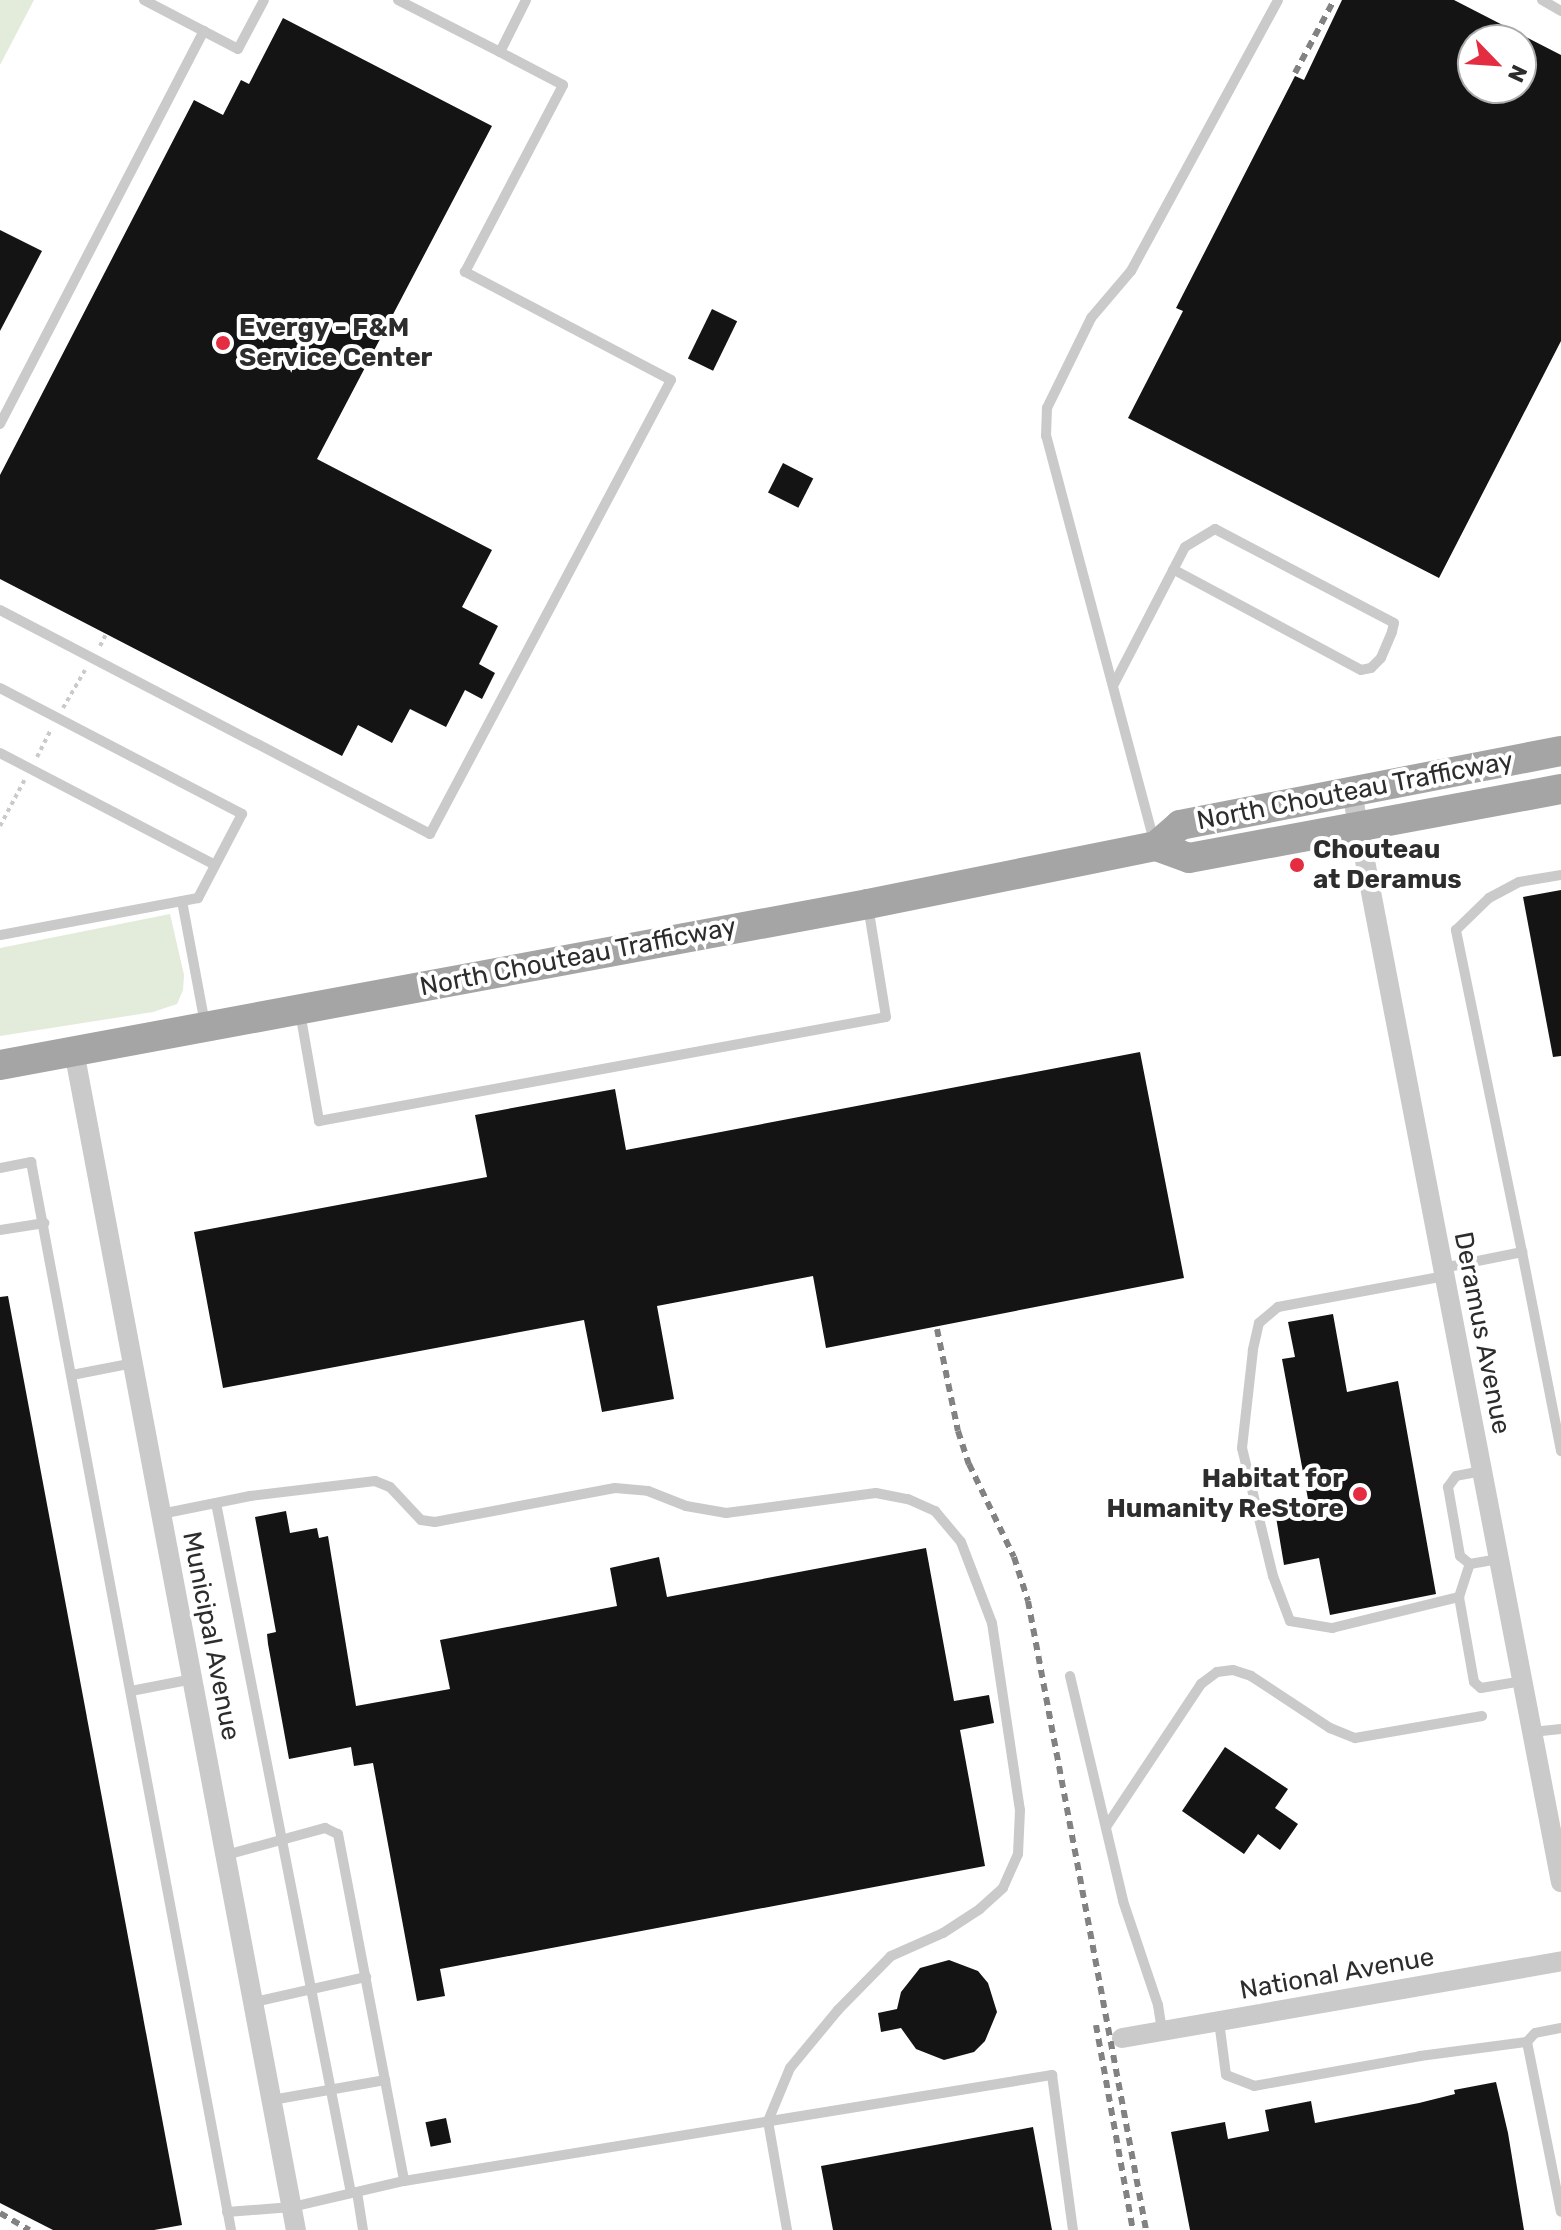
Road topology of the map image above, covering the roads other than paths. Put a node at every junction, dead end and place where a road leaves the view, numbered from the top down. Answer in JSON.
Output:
{"nodes":[{"id":1,"x":144,"y":0,"type":"edge"},
{"id":2,"x":264,"y":0,"type":"edge"},
{"id":3,"x":398,"y":0,"type":"edge"},
{"id":4,"x":526,"y":0,"type":"edge"},
{"id":5,"x":1278,"y":0,"type":"edge"},
{"id":6,"x":1542,"y":0,"type":"edge"},
{"id":7,"x":1561,"y":11,"type":"edge"},
{"id":8,"x":204,"y":31,"type":"junction"},
{"id":9,"x":500,"y":52,"type":"junction"},
{"id":10,"x":0,"y":424,"type":"edge"},
{"id":11,"x":1173,"y":569,"type":"junction"},
{"id":12,"x":0,"y":610,"type":"edge"},
{"id":13,"x":1114,"y":684,"type":"junction"},
{"id":14,"x":2,"y":693,"type":"edge"},
{"id":15,"x":1561,"y":751,"type":"edge"},
{"id":16,"x":0,"y":753,"type":"edge"},
{"id":17,"x":1561,"y":789,"type":"edge"},
{"id":18,"x":1352,"y":793,"type":"junction"},
{"id":19,"x":1358,"y":826,"type":"junction"},
{"id":20,"x":1156,"y":846,"type":"junction"},
{"id":21,"x":215,"y":865,"type":"junction"},
{"id":22,"x":1561,"y":875,"type":"edge"},
{"id":23,"x":182,"y":901,"type":"junction"},
{"id":24,"x":868,"y":904,"type":"junction"},
{"id":25,"x":0,"y":935,"type":"edge"},
{"id":26,"x":299,"y":1009,"type":"junction"},
{"id":27,"x":206,"y":1026,"type":"junction"},
{"id":28,"x":74,"y":1051,"type":"junction"},
{"id":29,"x":0,"y":1065,"type":"edge"},
{"id":30,"x":0,"y":1168,"type":"edge"},
{"id":31,"x":44,"y":1223,"type":"junction"},
{"id":32,"x":0,"y":1230,"type":"edge"},
{"id":33,"x":1522,"y":1252,"type":"junction"},
{"id":34,"x":1444,"y":1272,"type":"junction"},
{"id":35,"x":133,"y":1363,"type":"junction"},
{"id":36,"x":72,"y":1375,"type":"junction"},
{"id":37,"x":1561,"y":1451,"type":"edge"},
{"id":38,"x":1482,"y":1471,"type":"junction"},
{"id":39,"x":216,"y":1503,"type":"junction"},
{"id":40,"x":161,"y":1514,"type":"junction"},
{"id":41,"x":1499,"y":1559,"type":"junction"},
{"id":42,"x":1470,"y":1564,"type":"junction"},
{"id":43,"x":1459,"y":1597,"type":"junction"},
{"id":44,"x":1070,"y":1676,"type":"dead end"},
{"id":45,"x":193,"y":1679,"type":"junction"},
{"id":46,"x":1523,"y":1681,"type":"junction"},
{"id":47,"x":131,"y":1691,"type":"junction"},
{"id":48,"x":1482,"y":1716,"type":"dead end"},
{"id":49,"x":1561,"y":1729,"type":"edge"},
{"id":50,"x":1532,"y":1732,"type":"junction"},
{"id":51,"x":1106,"y":1827,"type":"junction"},
{"id":52,"x":280,"y":1839,"type":"junction"},
{"id":53,"x":226,"y":1855,"type":"junction"},
{"id":54,"x":1560,"y":1875,"type":"edge"},
{"id":55,"x":1561,"y":1961,"type":"edge"},
{"id":56,"x":366,"y":1977,"type":"junction"},
{"id":57,"x":310,"y":1990,"type":"junction"},
{"id":58,"x":254,"y":2002,"type":"junction"},
{"id":59,"x":1219,"y":2021,"type":"junction"},
{"id":60,"x":1561,"y":2028,"type":"edge"},
{"id":61,"x":1162,"y":2031,"type":"junction"},
{"id":62,"x":1122,"y":2038,"type":"dead end"},
{"id":63,"x":1527,"y":2042,"type":"junction"},
{"id":64,"x":385,"y":2080,"type":"junction"},
{"id":65,"x":330,"y":2090,"type":"junction"},
{"id":66,"x":272,"y":2100,"type":"junction"},
{"id":67,"x":768,"y":2121,"type":"junction"},
{"id":68,"x":404,"y":2181,"type":"junction"},
{"id":69,"x":354,"y":2192,"type":"junction"},
{"id":70,"x":292,"y":2207,"type":"junction"},
{"id":71,"x":227,"y":2212,"type":"junction"},
{"id":72,"x":1561,"y":2212,"type":"edge"},
{"id":73,"x":231,"y":2230,"type":"edge"},
{"id":74,"x":296,"y":2230,"type":"edge"},
{"id":75,"x":363,"y":2230,"type":"edge"},
{"id":76,"x":787,"y":2230,"type":"edge"},
{"id":77,"x":1073,"y":2230,"type":"edge"}],
"edges":[{"from":1,"to":8,"type":"lane"},
{"from":2,"to":8,"type":"lane"},
{"from":3,"to":9,"type":"lane"},
{"from":4,"to":9,"type":"lane"},
{"from":5,"to":13,"type":"lane"},
{"from":6,"to":7,"type":"lane"},
{"from":8,"to":10,"type":"lane"},
{"from":9,"to":12,"type":"lane"},
{"from":11,"to":11,"type":"lane"},
{"from":11,"to":13,"type":"lane"},
{"from":13,"to":20,"type":"lane"},
{"from":14,"to":21,"type":"lane"},
{"from":15,"to":18,"type":"main road","name":"North Chouteau Trafficway"},
{"from":16,"to":21,"type":"lane"},
{"from":17,"to":19,"type":"main road","name":"North Chouteau Trafficway"},
{"from":18,"to":19,"type":"street","name":"Deramus Avenue"},
{"from":18,"to":20,"type":"main road","name":"North Chouteau Trafficway"},
{"from":19,"to":20,"type":"main road","name":"North Chouteau Trafficway"},
{"from":19,"to":34,"type":"street","name":"Deramus Avenue"},
{"from":20,"to":24,"type":"main road","name":"North Chouteau Trafficway"},
{"from":21,"to":23,"type":"lane"},
{"from":22,"to":33,"type":"lane"},
{"from":23,"to":25,"type":"lane"},
{"from":23,"to":27,"type":"lane"},
{"from":24,"to":26,"type":"main road","name":"North Chouteau Trafficway"},
{"from":24,"to":26,"type":"lane"},
{"from":26,"to":27,"type":"main road","name":"North Chouteau Trafficway"},
{"from":27,"to":28,"type":"main road","name":"North Chouteau Trafficway"},
{"from":28,"to":29,"type":"main road","name":"North Chouteau Trafficway"},
{"from":28,"to":35,"type":"street","name":"Municipal Avenue"},
{"from":30,"to":31,"type":"lane"},
{"from":31,"to":32,"type":"lane"},
{"from":31,"to":36,"type":"lane"},
{"from":33,"to":34,"type":"lane"},
{"from":33,"to":37,"type":"lane"},
{"from":34,"to":38,"type":"street","name":"Deramus Avenue"},
{"from":34,"to":43,"type":"lane"},
{"from":35,"to":36,"type":"lane"},
{"from":35,"to":40,"type":"street","name":"Municipal Avenue"},
{"from":36,"to":47,"type":"lane"},
{"from":38,"to":41,"type":"street","name":"Deramus Avenue"},
{"from":38,"to":42,"type":"lane"},
{"from":39,"to":40,"type":"lane"},
{"from":39,"to":52,"type":"lane"},
{"from":39,"to":67,"type":"lane"},
{"from":40,"to":45,"type":"street","name":"Municipal Avenue"},
{"from":41,"to":42,"type":"lane"},
{"from":41,"to":46,"type":"street","name":"Deramus Avenue"},
{"from":42,"to":43,"type":"lane"},
{"from":43,"to":46,"type":"lane"},
{"from":44,"to":51,"type":"lane"},
{"from":45,"to":47,"type":"lane"},
{"from":45,"to":53,"type":"street","name":"Municipal Avenue"},
{"from":46,"to":50,"type":"street","name":"Deramus Avenue"},
{"from":47,"to":71,"type":"lane"},
{"from":48,"to":51,"type":"lane"},
{"from":49,"to":50,"type":"lane"},
{"from":50,"to":54,"type":"street","name":"Deramus Avenue"},
{"from":51,"to":61,"type":"lane"},
{"from":52,"to":53,"type":"lane"},
{"from":52,"to":56,"type":"lane"},
{"from":52,"to":57,"type":"lane"},
{"from":53,"to":58,"type":"street","name":"Municipal Avenue"},
{"from":55,"to":59,"type":"street","name":"National Avenue"},
{"from":56,"to":57,"type":"lane"},
{"from":56,"to":64,"type":"lane"},
{"from":57,"to":58,"type":"lane"},
{"from":57,"to":65,"type":"lane"},
{"from":58,"to":66,"type":"street","name":"Municipal Avenue"},
{"from":59,"to":61,"type":"street","name":"National Avenue"},
{"from":59,"to":63,"type":"lane"},
{"from":60,"to":63,"type":"lane"},
{"from":61,"to":62,"type":"street","name":"National Avenue"},
{"from":63,"to":72,"type":"lane"},
{"from":64,"to":65,"type":"lane"},
{"from":64,"to":68,"type":"lane"},
{"from":65,"to":66,"type":"lane"},
{"from":65,"to":69,"type":"lane"},
{"from":66,"to":70,"type":"street","name":"Municipal Avenue"},
{"from":67,"to":68,"type":"lane"},
{"from":67,"to":76,"type":"lane"},
{"from":67,"to":77,"type":"lane"},
{"from":68,"to":69,"type":"lane"},
{"from":69,"to":70,"type":"lane"},
{"from":69,"to":75,"type":"lane"},
{"from":70,"to":71,"type":"lane"},
{"from":70,"to":74,"type":"street","name":"Municipal Avenue"},
{"from":71,"to":73,"type":"lane"}]}
